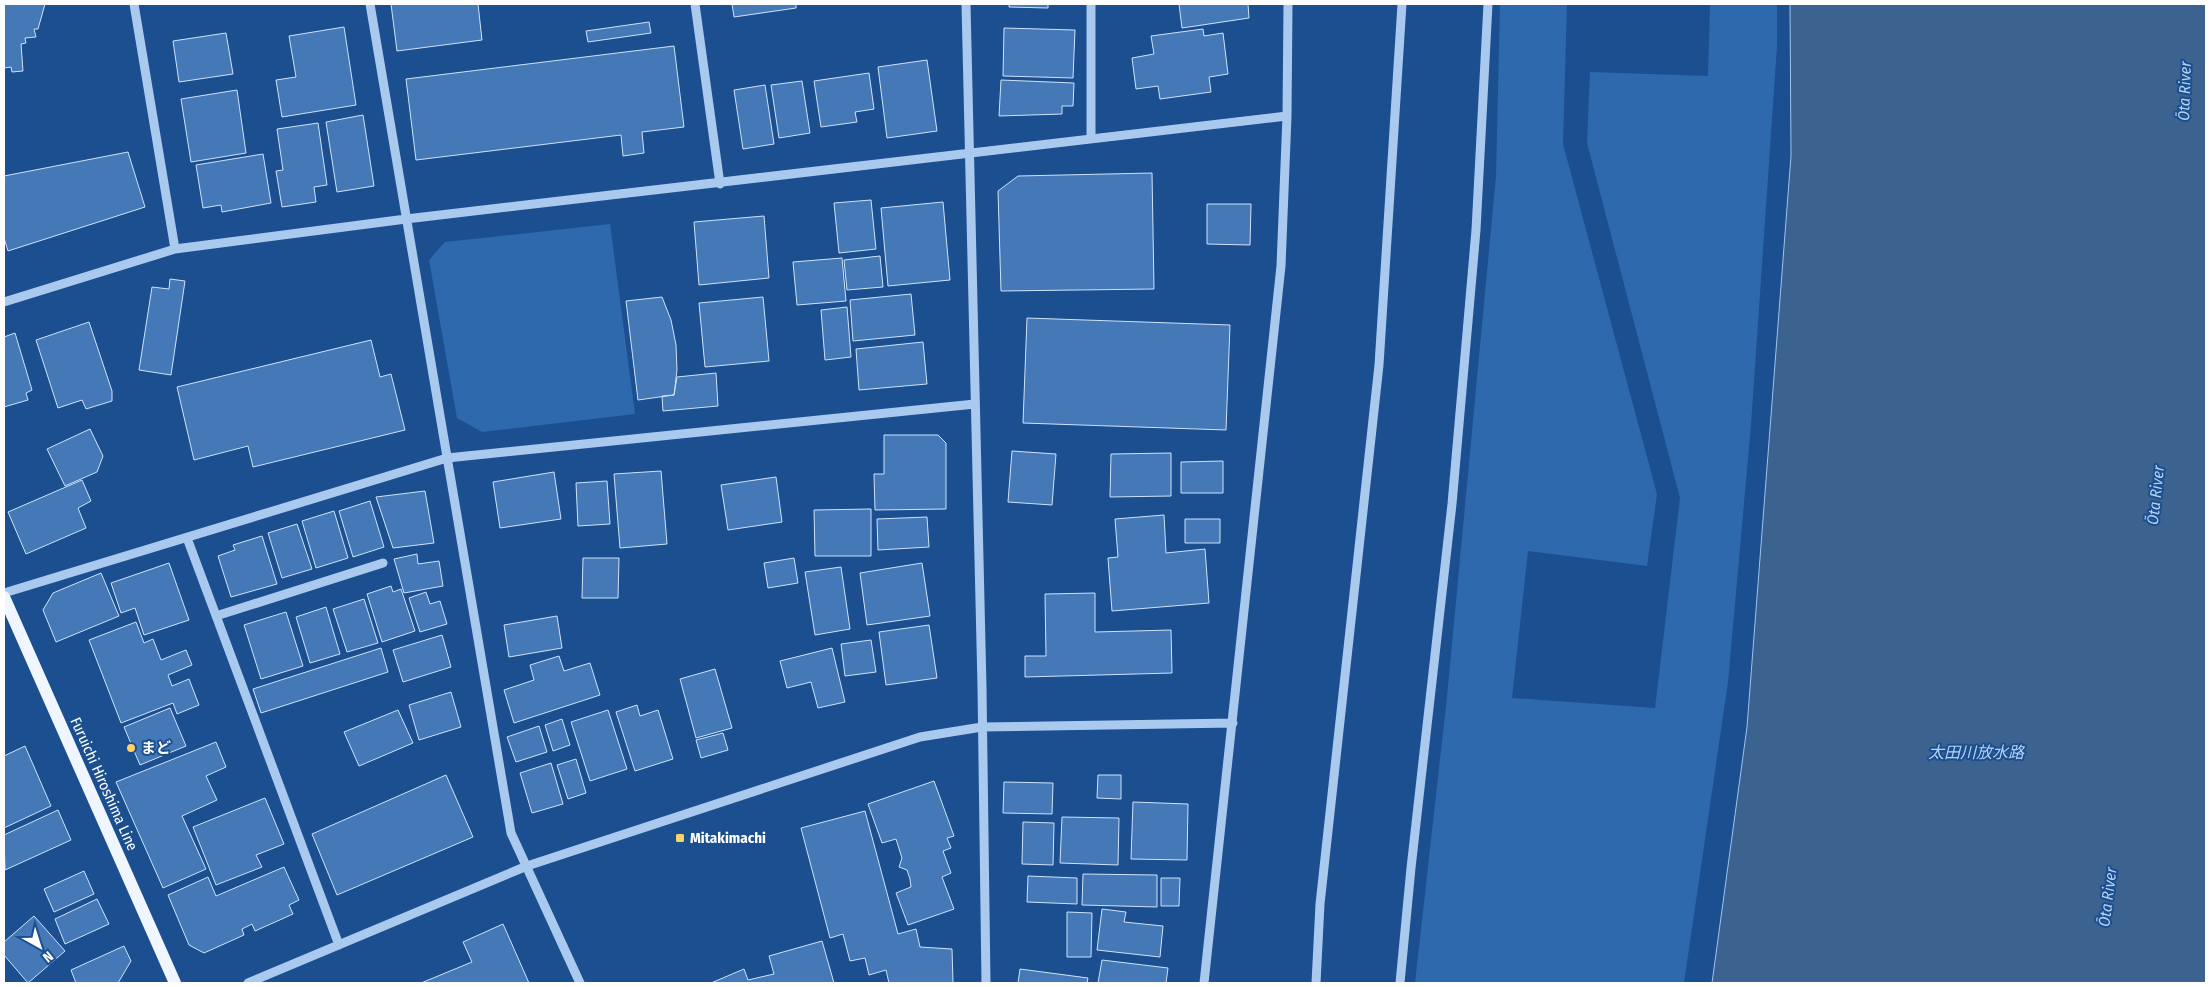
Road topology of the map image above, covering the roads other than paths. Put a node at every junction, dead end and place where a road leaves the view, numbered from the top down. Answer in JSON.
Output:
{"nodes":[{"id":1,"x":134,"y":4,"type":"edge"},
{"id":2,"x":370,"y":4,"type":"edge"},
{"id":3,"x":695,"y":4,"type":"edge"},
{"id":4,"x":966,"y":4,"type":"edge"},
{"id":5,"x":1091,"y":4,"type":"edge"},
{"id":6,"x":1288,"y":4,"type":"edge"},
{"id":7,"x":1402,"y":4,"type":"edge"},
{"id":8,"x":1488,"y":4,"type":"edge"},
{"id":9,"x":1287,"y":116,"type":"junction"},
{"id":10,"x":1091,"y":137,"type":"junction"},
{"id":11,"x":971,"y":152,"type":"junction"},
{"id":12,"x":720,"y":184,"type":"junction"},
{"id":13,"x":406,"y":219,"type":"junction"},
{"id":14,"x":175,"y":249,"type":"junction"},
{"id":15,"x":4,"y":302,"type":"edge"},
{"id":16,"x":975,"y":404,"type":"junction"},
{"id":17,"x":447,"y":458,"type":"junction"},
{"id":18,"x":187,"y":538,"type":"junction"},
{"id":19,"x":383,"y":562,"type":"dead end"},
{"id":20,"x":4,"y":593,"type":"edge"},
{"id":21,"x":4,"y":597,"type":"edge"},
{"id":22,"x":216,"y":616,"type":"junction"},
{"id":23,"x":1233,"y":723,"type":"junction"},
{"id":24,"x":982,"y":727,"type":"junction"},
{"id":25,"x":526,"y":866,"type":"junction"},
{"id":26,"x":339,"y":945,"type":"junction"},
{"id":27,"x":175,"y":983,"type":"edge"},
{"id":28,"x":248,"y":983,"type":"edge"},
{"id":29,"x":580,"y":983,"type":"edge"},
{"id":30,"x":986,"y":983,"type":"edge"},
{"id":31,"x":1204,"y":983,"type":"edge"},
{"id":32,"x":1316,"y":983,"type":"edge"},
{"id":33,"x":1400,"y":983,"type":"edge"}],
"edges":[{"from":1,"to":14,"type":"street"},
{"from":2,"to":13,"type":"street"},
{"from":3,"to":12,"type":"street"},
{"from":4,"to":11,"type":"street"},
{"from":5,"to":10,"type":"street"},
{"from":6,"to":9,"type":"street"},
{"from":7,"to":32,"type":"street"},
{"from":8,"to":33,"type":"street"},
{"from":9,"to":10,"type":"street"},
{"from":9,"to":23,"type":"street"},
{"from":10,"to":11,"type":"street"},
{"from":11,"to":12,"type":"street"},
{"from":11,"to":16,"type":"street"},
{"from":12,"to":13,"type":"street"},
{"from":13,"to":14,"type":"street"},
{"from":13,"to":17,"type":"street"},
{"from":14,"to":15,"type":"street"},
{"from":16,"to":17,"type":"street"},
{"from":16,"to":24,"type":"street"},
{"from":17,"to":18,"type":"street"},
{"from":17,"to":25,"type":"street"},
{"from":18,"to":20,"type":"street"},
{"from":18,"to":22,"type":"street"},
{"from":19,"to":22,"type":"street"},
{"from":21,"to":27,"type":"main road","name":"Furuichi Hiroshima Line"},
{"from":22,"to":26,"type":"street"},
{"from":23,"to":24,"type":"street"},
{"from":23,"to":31,"type":"street"},
{"from":24,"to":25,"type":"street"},
{"from":24,"to":30,"type":"street"},
{"from":25,"to":26,"type":"street"},
{"from":25,"to":29,"type":"street"},
{"from":26,"to":28,"type":"street"}]}
